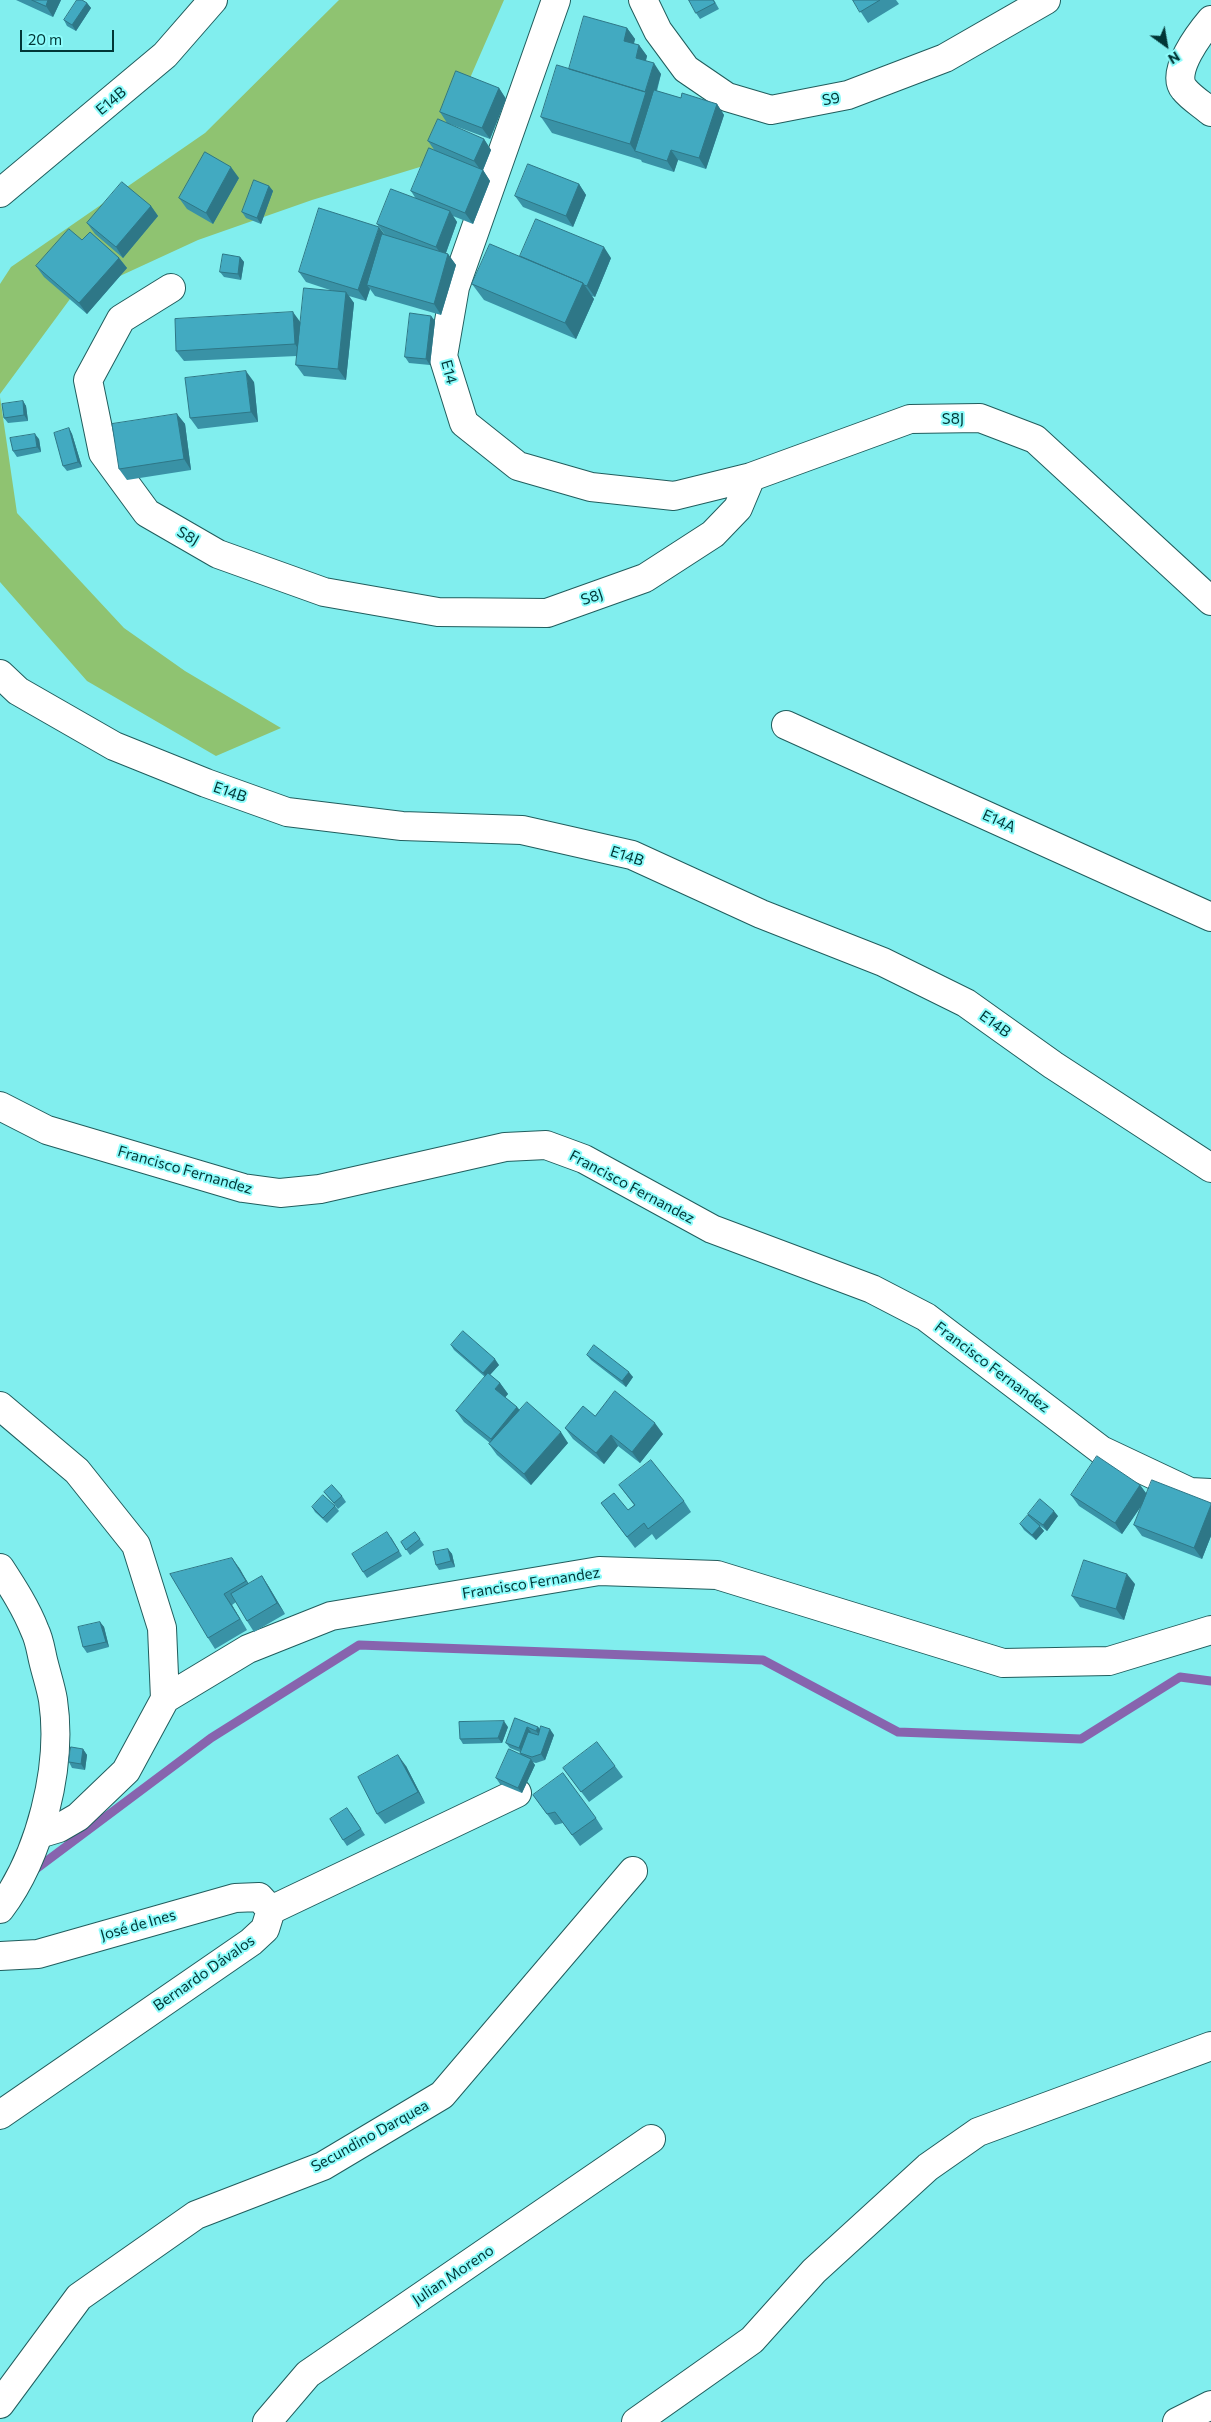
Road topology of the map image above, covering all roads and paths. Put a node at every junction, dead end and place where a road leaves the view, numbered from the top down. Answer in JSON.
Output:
{"nodes":[{"id":1,"x":213,"y":0,"type":"edge"},
{"id":2,"x":556,"y":0,"type":"edge"},
{"id":3,"x":643,"y":0,"type":"edge"},
{"id":4,"x":1046,"y":0,"type":"edge"},
{"id":5,"x":1211,"y":20,"type":"edge"},
{"id":6,"x":1211,"y":112,"type":"edge"},
{"id":7,"x":0,"y":193,"type":"edge"},
{"id":8,"x":171,"y":288,"type":"dead end"},
{"id":9,"x":751,"y":476,"type":"junction"},
{"id":10,"x":1211,"y":601,"type":"edge"},
{"id":11,"x":0,"y":674,"type":"edge"},
{"id":12,"x":786,"y":725,"type":"dead end"},
{"id":13,"x":1211,"y":917,"type":"edge"},
{"id":14,"x":0,"y":1106,"type":"edge"},
{"id":15,"x":1211,"y":1168,"type":"edge"},
{"id":16,"x":0,"y":1406,"type":"edge"},
{"id":17,"x":1211,"y":1493,"type":"edge"},
{"id":18,"x":0,"y":1568,"type":"edge"},
{"id":19,"x":1211,"y":1630,"type":"edge"},
{"id":20,"x":165,"y":1699,"type":"junction"},
{"id":21,"x":517,"y":1793,"type":"edge"},
{"id":22,"x":39,"y":1834,"type":"junction"},
{"id":23,"x":634,"y":1871,"type":"dead end"},
{"id":24,"x":0,"y":1909,"type":"edge"},
{"id":25,"x":271,"y":1910,"type":"junction"},
{"id":26,"x":0,"y":1956,"type":"edge"},
{"id":27,"x":1211,"y":2046,"type":"edge"},
{"id":28,"x":0,"y":2115,"type":"edge"},
{"id":29,"x":651,"y":2139,"type":"dead end"},
{"id":30,"x":0,"y":2404,"type":"edge"},
{"id":31,"x":1211,"y":2404,"type":"edge"},
{"id":32,"x":267,"y":2422,"type":"edge"},
{"id":33,"x":636,"y":2422,"type":"edge"},
{"id":34,"x":1177,"y":2422,"type":"edge"}],
"edges":[{"from":1,"to":7,"type":"street","name":"E14B"},
{"from":2,"to":9,"type":"street","name":"E14"},
{"from":3,"to":4,"type":"street","name":"S9"},
{"from":5,"to":6,"type":"street"},
{"from":8,"to":9,"type":"street","name":"S8J"},
{"from":9,"to":10,"type":"street","name":"S8J"},
{"from":11,"to":15,"type":"street","name":"E14B"},
{"from":12,"to":13,"type":"street","name":"E14A"},
{"from":14,"to":17,"type":"street","name":"Francisco Fernandez"},
{"from":16,"to":20,"type":"street"},
{"from":18,"to":22,"type":"street"},
{"from":19,"to":20,"type":"street","name":"Francisco Fernandez"},
{"from":20,"to":22,"type":"street"},
{"from":21,"to":25,"type":"street"},
{"from":22,"to":24,"type":"street"},
{"from":23,"to":30,"type":"street","name":"Secundino Darquea"},
{"from":25,"to":26,"type":"street","name":"José de Ines"},
{"from":25,"to":28,"type":"street","name":"Bernardo Dávalos"},
{"from":27,"to":33,"type":"street"},
{"from":29,"to":32,"type":"street","name":"Julian Moreno"},
{"from":31,"to":34,"type":"street"}]}
